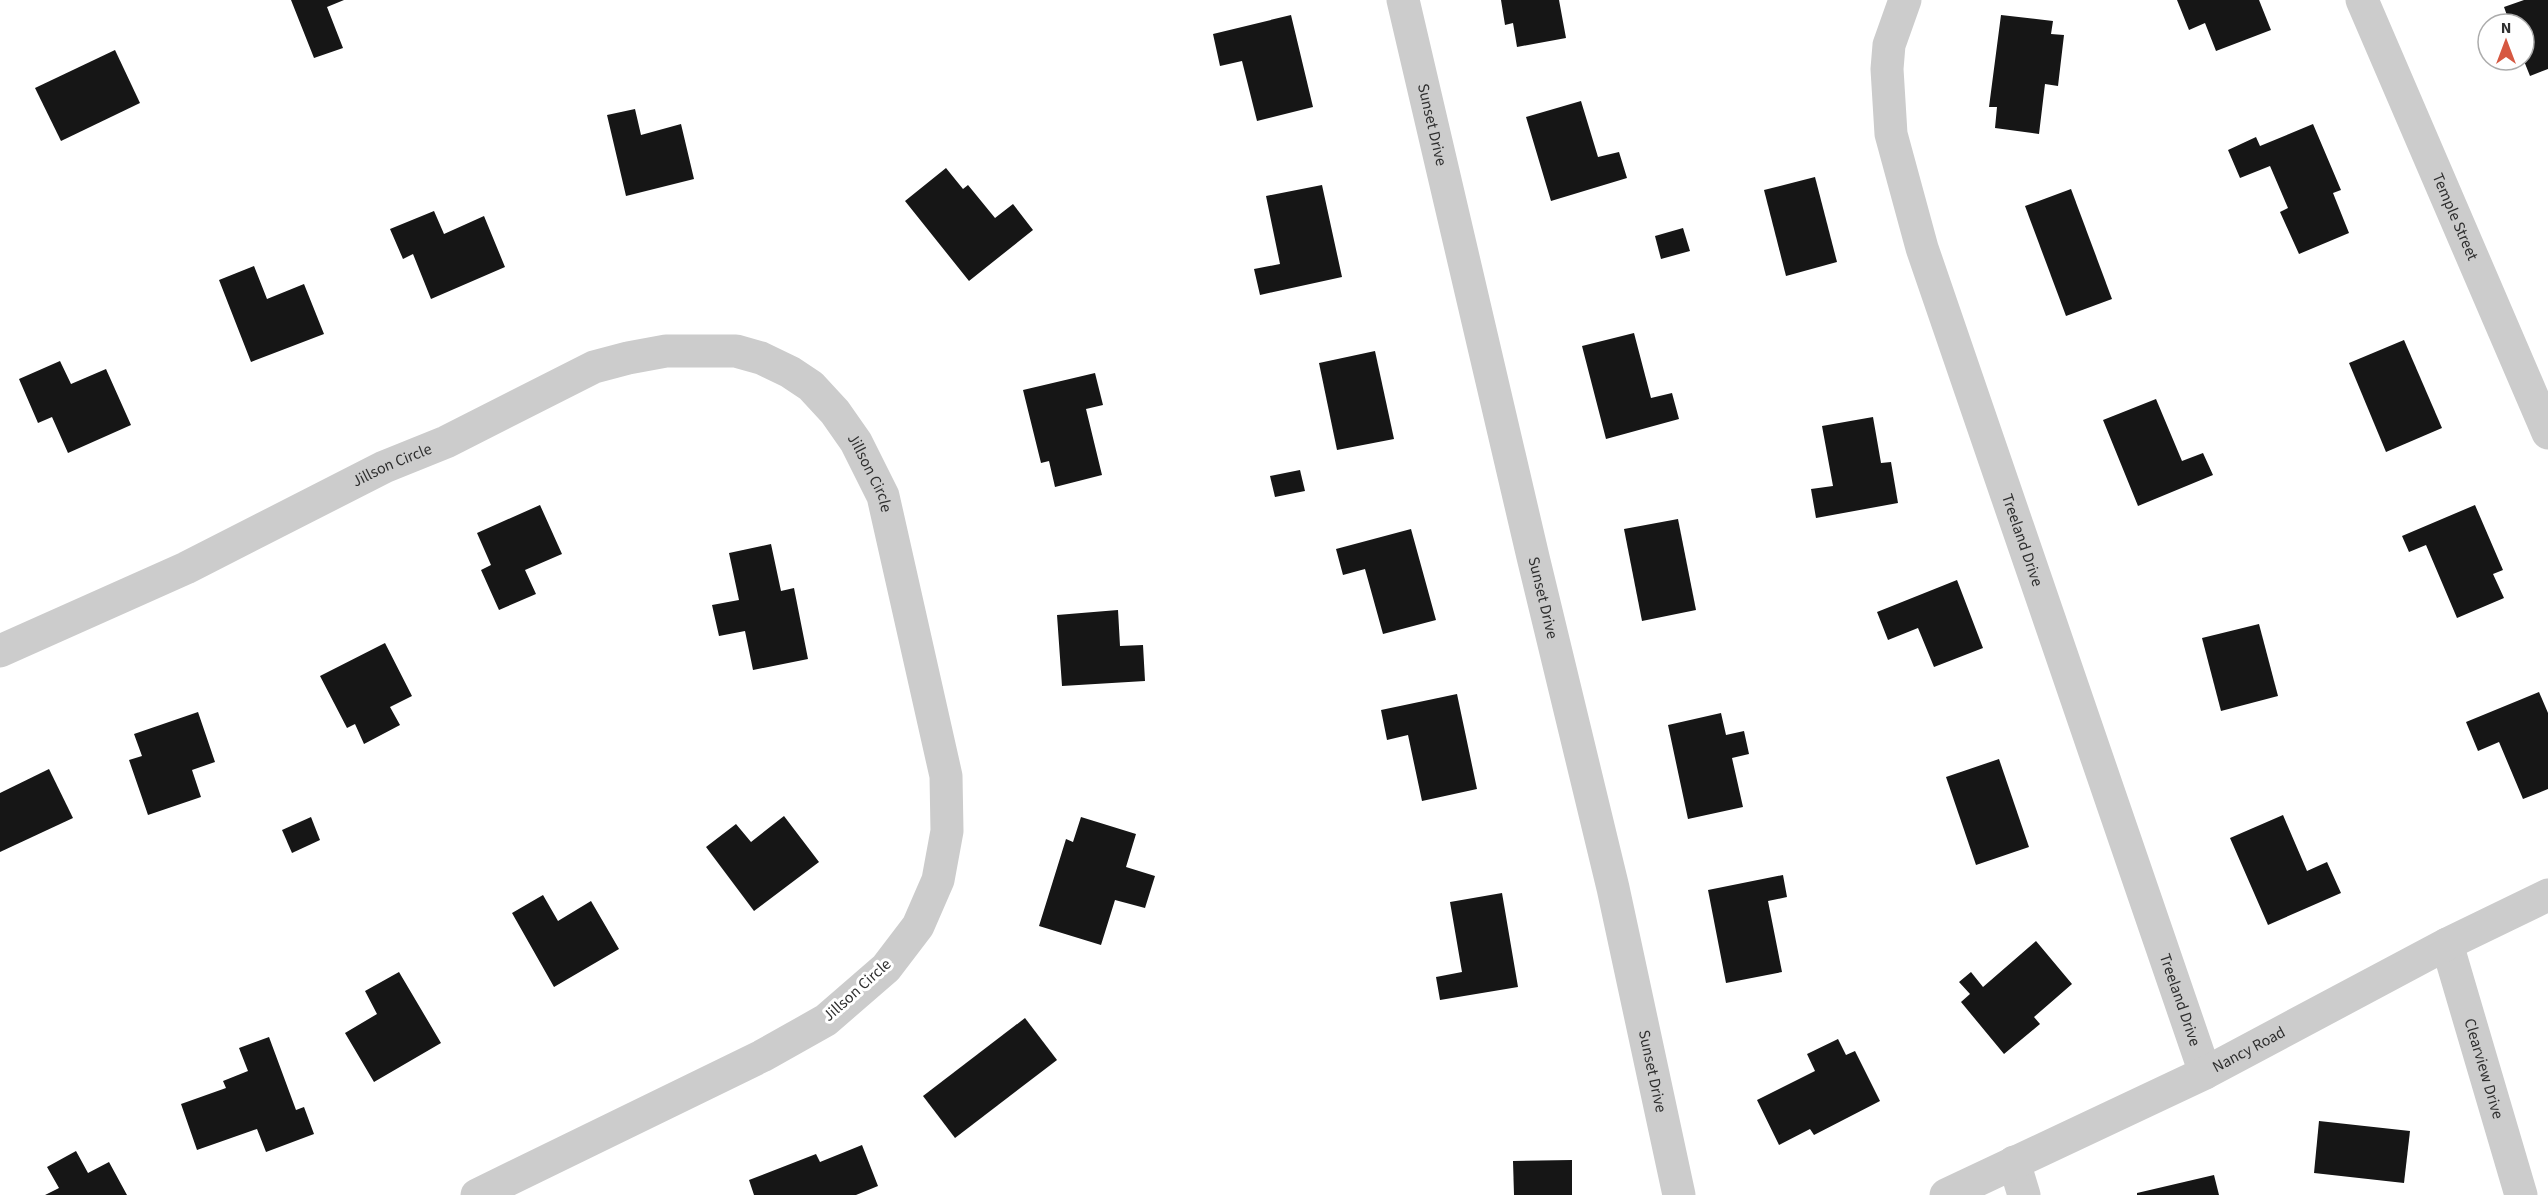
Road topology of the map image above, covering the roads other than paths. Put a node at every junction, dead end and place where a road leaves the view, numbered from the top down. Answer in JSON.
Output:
{"nodes":[{"id":1,"x":1403,"y":0,"type":"edge"},
{"id":2,"x":1905,"y":0,"type":"edge"},
{"id":3,"x":2362,"y":0,"type":"edge"},
{"id":4,"x":2548,"y":433,"type":"edge"},
{"id":5,"x":0,"y":651,"type":"edge"},
{"id":6,"x":2548,"y":895,"type":"edge"},
{"id":7,"x":2446,"y":944,"type":"junction"},
{"id":8,"x":2205,"y":1073,"type":"junction"},
{"id":9,"x":2014,"y":1162,"type":"junction"},
{"id":10,"x":477,"y":1195,"type":"edge"},
{"id":11,"x":1679,"y":1195,"type":"edge"},
{"id":12,"x":1946,"y":1195,"type":"edge"},
{"id":13,"x":2024,"y":1195,"type":"edge"},
{"id":14,"x":2521,"y":1195,"type":"edge"}],
"edges":[{"from":1,"to":11,"type":"street","name":"Sunset Drive"},
{"from":2,"to":8,"type":"street","name":"Treeland Drive"},
{"from":3,"to":4,"type":"street","name":"Temple Street"},
{"from":5,"to":10,"type":"street","name":"Jillson Circle"},
{"from":6,"to":7,"type":"street","name":"Nancy Road"},
{"from":7,"to":8,"type":"street","name":"Nancy Road"},
{"from":7,"to":14,"type":"street","name":"Clearview Drive"},
{"from":8,"to":9,"type":"street","name":"Nancy Road"},
{"from":9,"to":12,"type":"street","name":"Nancy Road"},
{"from":9,"to":13,"type":"street"}]}
